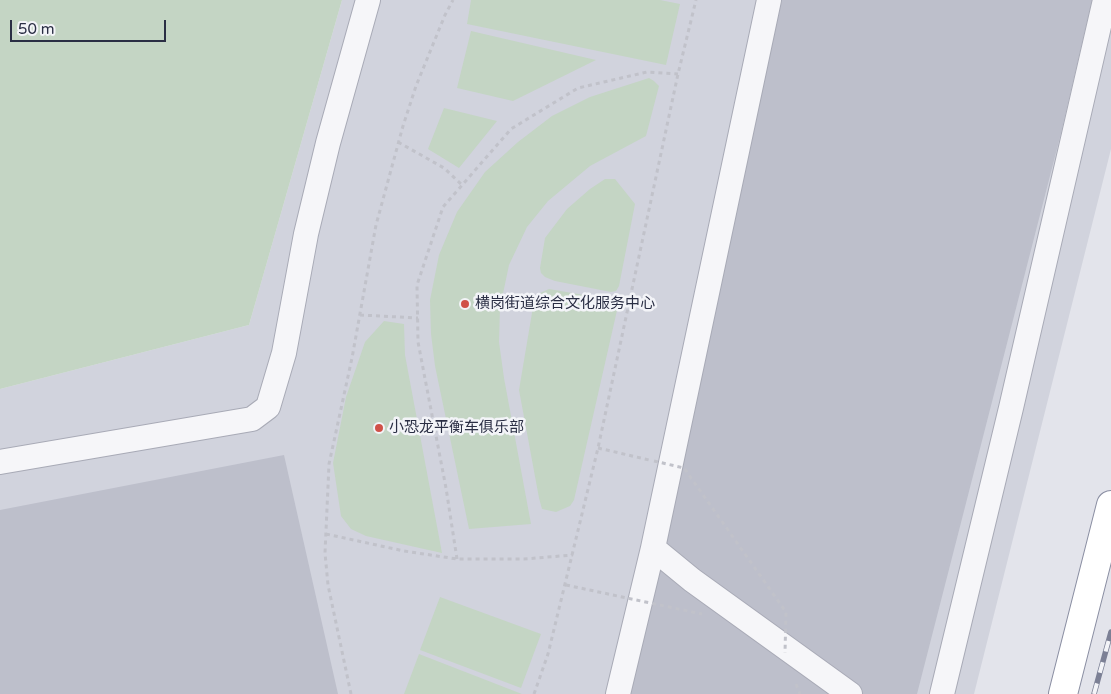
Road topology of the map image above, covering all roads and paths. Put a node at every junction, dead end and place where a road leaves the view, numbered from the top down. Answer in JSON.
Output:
{"nodes":[{"id":1,"x":368,"y":0,"type":"edge"},
{"id":2,"x":453,"y":0,"type":"edge"},
{"id":3,"x":696,"y":0,"type":"edge"},
{"id":4,"x":770,"y":0,"type":"edge"},
{"id":5,"x":1105,"y":0,"type":"edge"},
{"id":6,"x":678,"y":74,"type":"junction"},
{"id":7,"x":398,"y":142,"type":"junction"},
{"id":8,"x":462,"y":185,"type":"junction"},
{"id":9,"x":360,"y":315,"type":"junction"},
{"id":10,"x":418,"y":318,"type":"junction"},
{"id":11,"x":598,"y":448,"type":"junction"},
{"id":12,"x":0,"y":462,"type":"edge"},
{"id":13,"x":1111,"y":505,"type":"edge"},
{"id":14,"x":326,"y":534,"type":"junction"},
{"id":15,"x":653,"y":548,"type":"junction"},
{"id":16,"x":573,"y":555,"type":"junction"},
{"id":17,"x":457,"y":559,"type":"junction"},
{"id":18,"x":566,"y":585,"type":"junction"},
{"id":19,"x":702,"y":614,"type":"dead end"},
{"id":20,"x":785,"y":652,"type":"dead end"},
{"id":21,"x":351,"y":694,"type":"edge"},
{"id":22,"x":534,"y":694,"type":"edge"},
{"id":23,"x":618,"y":694,"type":"edge"},
{"id":24,"x":850,"y":694,"type":"edge"},
{"id":25,"x":942,"y":694,"type":"edge"},
{"id":26,"x":1063,"y":694,"type":"edge"}],
"edges":[{"from":1,"to":12,"type":"street"},
{"from":2,"to":7,"type":"path"},
{"from":3,"to":6,"type":"path"},
{"from":4,"to":15,"type":"street"},
{"from":5,"to":25,"type":"street"},
{"from":6,"to":8,"type":"path"},
{"from":6,"to":11,"type":"path"},
{"from":7,"to":8,"type":"path"},
{"from":7,"to":9,"type":"path"},
{"from":8,"to":10,"type":"path"},
{"from":9,"to":10,"type":"path"},
{"from":9,"to":14,"type":"path"},
{"from":10,"to":17,"type":"path"},
{"from":11,"to":16,"type":"path"},
{"from":11,"to":20,"type":"path","bridge":true},
{"from":13,"to":26,"type":"highway"},
{"from":14,"to":17,"type":"path"},
{"from":14,"to":21,"type":"path"},
{"from":15,"to":23,"type":"street"},
{"from":15,"to":24,"type":"street"},
{"from":16,"to":17,"type":"path"},
{"from":16,"to":18,"type":"path"},
{"from":18,"to":19,"type":"path","bridge":true},
{"from":18,"to":22,"type":"path"}]}
